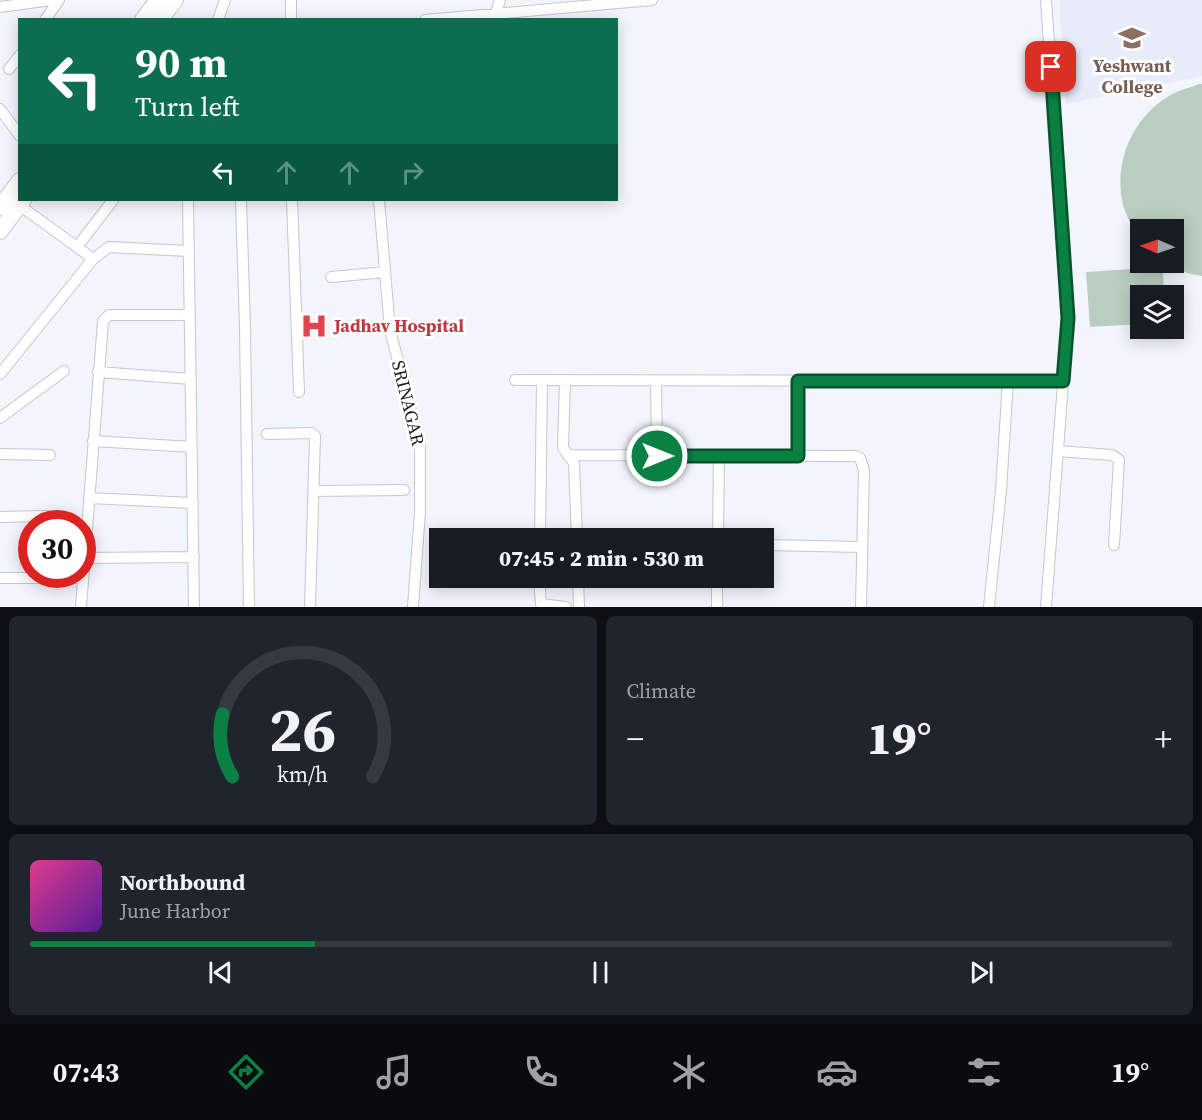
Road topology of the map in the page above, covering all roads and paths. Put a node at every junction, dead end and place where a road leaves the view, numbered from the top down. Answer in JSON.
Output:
{"nodes":[{"id":1,"x":51,"y":0,"type":"edge"},
{"id":2,"x":59,"y":0,"type":"edge"},
{"id":3,"x":158,"y":0,"type":"edge"},
{"id":4,"x":175,"y":0,"type":"edge"},
{"id":5,"x":225,"y":0,"type":"edge"},
{"id":6,"x":291,"y":0,"type":"edge"},
{"id":7,"x":500,"y":0,"type":"edge"},
{"id":8,"x":652,"y":0,"type":"edge"},
{"id":9,"x":1046,"y":0,"type":"edge"},
{"id":10,"x":0,"y":8,"type":"edge"},
{"id":11,"x":496,"y":13,"type":"junction"},
{"id":12,"x":46,"y":18,"type":"edge"},
{"id":13,"x":144,"y":18,"type":"edge"},
{"id":14,"x":161,"y":18,"type":"edge"},
{"id":15,"x":219,"y":18,"type":"edge"},
{"id":16,"x":291,"y":18,"type":"edge"},
{"id":17,"x":445,"y":18,"type":"edge"},
{"id":18,"x":18,"y":58,"type":"edge"},
{"id":19,"x":9,"y":69,"type":"dead end"},
{"id":20,"x":0,"y":109,"type":"edge"},
{"id":21,"x":18,"y":133,"type":"edge"},
{"id":22,"x":18,"y":184,"type":"edge"},
{"id":23,"x":112,"y":201,"type":"edge"},
{"id":24,"x":188,"y":201,"type":"edge"},
{"id":25,"x":241,"y":201,"type":"edge"},
{"id":26,"x":292,"y":201,"type":"edge"},
{"id":27,"x":379,"y":201,"type":"edge"},
{"id":28,"x":21,"y":202,"type":"edge"},
{"id":29,"x":0,"y":207,"type":"edge"},
{"id":30,"x":0,"y":231,"type":"edge"},
{"id":31,"x":77,"y":247,"type":"junction"},
{"id":32,"x":189,"y":250,"type":"junction"},
{"id":33,"x":93,"y":259,"type":"junction"},
{"id":34,"x":385,"y":272,"type":"junction"},
{"id":35,"x":331,"y":277,"type":"dead end"},
{"id":36,"x":190,"y":315,"type":"junction"},
{"id":37,"x":64,"y":370,"type":"dead end"},
{"id":38,"x":98,"y":372,"type":"junction"},
{"id":39,"x":0,"y":374,"type":"edge"},
{"id":40,"x":191,"y":379,"type":"junction"},
{"id":41,"x":515,"y":380,"type":"dead end"},
{"id":42,"x":542,"y":381,"type":"junction"},
{"id":43,"x":565,"y":381,"type":"junction"},
{"id":44,"x":656,"y":381,"type":"junction"},
{"id":45,"x":798,"y":381,"type":"junction"},
{"id":46,"x":1008,"y":381,"type":"junction"},
{"id":47,"x":1063,"y":381,"type":"junction"},
{"id":48,"x":299,"y":392,"type":"dead end"},
{"id":49,"x":0,"y":418,"type":"edge"},
{"id":50,"x":267,"y":434,"type":"dead end"},
{"id":51,"x":93,"y":441,"type":"junction"},
{"id":52,"x":192,"y":447,"type":"junction"},
{"id":53,"x":1058,"y":451,"type":"junction"},
{"id":54,"x":0,"y":454,"type":"edge"},
{"id":55,"x":50,"y":455,"type":"dead end"},
{"id":56,"x":567,"y":455,"type":"junction"},
{"id":57,"x":657,"y":456,"type":"junction"},
{"id":58,"x":719,"y":456,"type":"junction"},
{"id":59,"x":798,"y":456,"type":"junction"},
{"id":60,"x":404,"y":490,"type":"dead end"},
{"id":61,"x":314,"y":491,"type":"junction"},
{"id":62,"x":89,"y":498,"type":"junction"},
{"id":63,"x":193,"y":503,"type":"junction"},
{"id":64,"x":88,"y":510,"type":"edge"},
{"id":65,"x":0,"y":517,"type":"edge"},
{"id":66,"x":18,"y":517,"type":"edge"},
{"id":67,"x":540,"y":528,"type":"edge"},
{"id":68,"x":577,"y":528,"type":"edge"},
{"id":69,"x":718,"y":528,"type":"edge"},
{"id":70,"x":774,"y":545,"type":"edge"},
{"id":71,"x":1114,"y":545,"type":"dead end"},
{"id":72,"x":862,"y":547,"type":"junction"},
{"id":73,"x":194,"y":557,"type":"junction"},
{"id":74,"x":96,"y":558,"type":"edge"},
{"id":75,"x":0,"y":579,"type":"edge"},
{"id":76,"x":18,"y":579,"type":"edge"},
{"id":77,"x":82,"y":588,"type":"edge"},
{"id":78,"x":540,"y":588,"type":"edge"},
{"id":79,"x":578,"y":588,"type":"edge"},
{"id":80,"x":717,"y":588,"type":"edge"},
{"id":81,"x":81,"y":607,"type":"edge"},
{"id":82,"x":194,"y":607,"type":"edge"},
{"id":83,"x":249,"y":607,"type":"edge"},
{"id":84,"x":310,"y":607,"type":"edge"},
{"id":85,"x":413,"y":607,"type":"edge"},
{"id":86,"x":566,"y":607,"type":"edge"},
{"id":87,"x":579,"y":607,"type":"edge"},
{"id":88,"x":717,"y":607,"type":"edge"},
{"id":89,"x":861,"y":607,"type":"edge"},
{"id":90,"x":989,"y":607,"type":"edge"},
{"id":91,"x":1046,"y":607,"type":"edge"}],
"edges":[{"from":1,"to":10,"type":"street"},
{"from":2,"to":12,"type":"street"},
{"from":3,"to":13,"type":"main road"},
{"from":4,"to":14,"type":"main road"},
{"from":5,"to":15,"type":"street"},
{"from":6,"to":16,"type":"street"},
{"from":7,"to":11,"type":"street"},
{"from":8,"to":11,"type":"street"},
{"from":9,"to":47,"type":"street"},
{"from":11,"to":17,"type":"street"},
{"from":18,"to":19,"type":"street"},
{"from":20,"to":21,"type":"street"},
{"from":22,"to":29,"type":"main road"},
{"from":23,"to":31,"type":"street"},
{"from":24,"to":32,"type":"street"},
{"from":25,"to":83,"type":"street"},
{"from":26,"to":48,"type":"street"},
{"from":27,"to":34,"type":"street","name":"SRINAGAR"},
{"from":28,"to":30,"type":"main road"},
{"from":28,"to":31,"type":"street"},
{"from":31,"to":33,"type":"street"},
{"from":32,"to":33,"type":"street"},
{"from":32,"to":36,"type":"street"},
{"from":33,"to":39,"type":"street"},
{"from":34,"to":35,"type":"street"},
{"from":34,"to":85,"type":"street","name":"SRINAGAR"},
{"from":36,"to":38,"type":"street"},
{"from":36,"to":40,"type":"street"},
{"from":37,"to":49,"type":"street"},
{"from":38,"to":40,"type":"street"},
{"from":38,"to":51,"type":"street"},
{"from":40,"to":52,"type":"street"},
{"from":41,"to":42,"type":"street"},
{"from":42,"to":43,"type":"street"},
{"from":42,"to":67,"type":"street"},
{"from":43,"to":44,"type":"street"},
{"from":43,"to":56,"type":"street"},
{"from":44,"to":45,"type":"street"},
{"from":44,"to":57,"type":"street"},
{"from":45,"to":46,"type":"street"},
{"from":45,"to":59,"type":"street"},
{"from":46,"to":47,"type":"street"},
{"from":46,"to":90,"type":"street"},
{"from":47,"to":53,"type":"street"},
{"from":50,"to":61,"type":"street"},
{"from":51,"to":52,"type":"street"},
{"from":51,"to":62,"type":"street"},
{"from":52,"to":63,"type":"street"},
{"from":53,"to":71,"type":"street"},
{"from":53,"to":91,"type":"street"},
{"from":54,"to":55,"type":"street"},
{"from":56,"to":57,"type":"street"},
{"from":56,"to":68,"type":"street"},
{"from":57,"to":58,"type":"street"},
{"from":58,"to":59,"type":"street"},
{"from":58,"to":69,"type":"street"},
{"from":59,"to":72,"type":"street"},
{"from":60,"to":61,"type":"street"},
{"from":61,"to":84,"type":"street"},
{"from":62,"to":63,"type":"street"},
{"from":62,"to":64,"type":"street"},
{"from":63,"to":73,"type":"street"},
{"from":65,"to":66,"type":"street"},
{"from":70,"to":72,"type":"street"},
{"from":72,"to":89,"type":"street"},
{"from":73,"to":74,"type":"street"},
{"from":73,"to":82,"type":"street"},
{"from":75,"to":76,"type":"street"},
{"from":77,"to":81,"type":"street"},
{"from":78,"to":86,"type":"street"},
{"from":79,"to":87,"type":"street"},
{"from":80,"to":88,"type":"street"}]}
